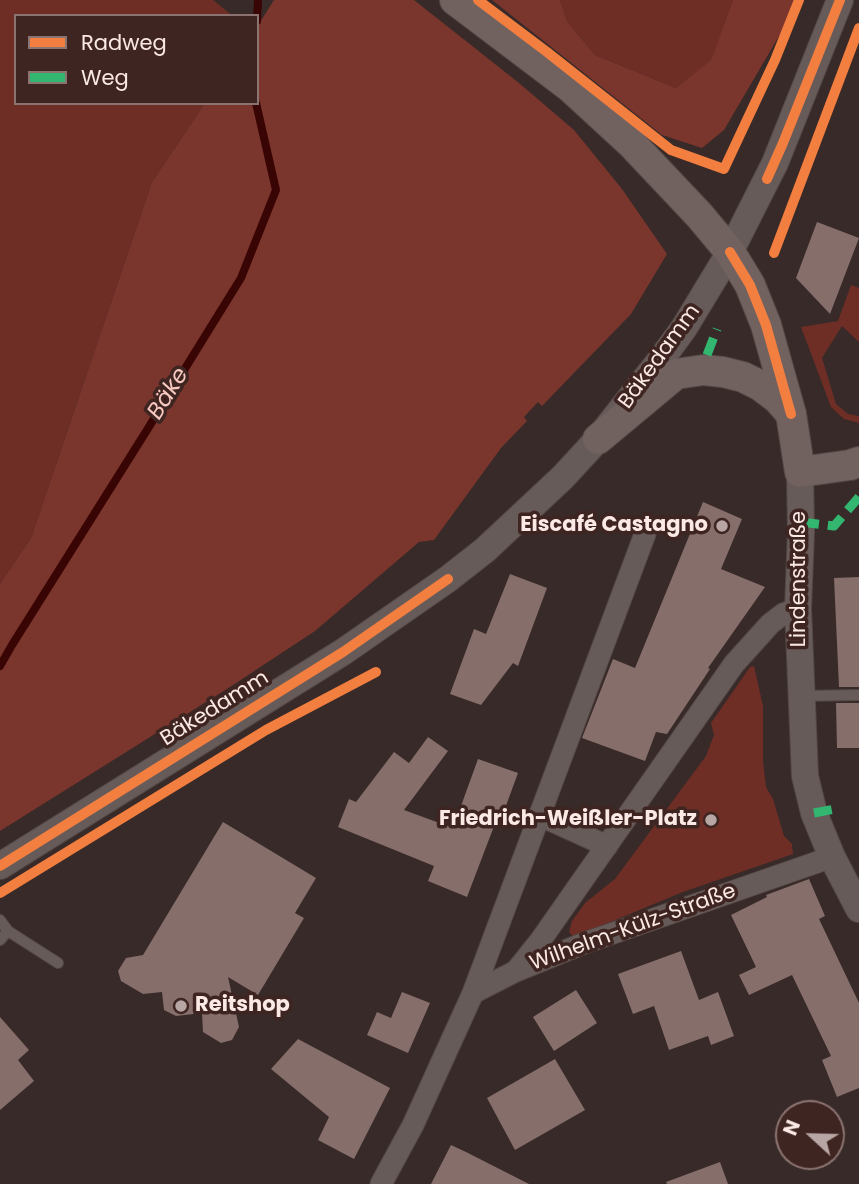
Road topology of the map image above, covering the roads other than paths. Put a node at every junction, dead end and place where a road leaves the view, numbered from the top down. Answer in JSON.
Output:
{"nodes":[{"id":1,"x":455,"y":0,"type":"edge"},
{"id":2,"x":840,"y":0,"type":"edge"},
{"id":3,"x":730,"y":252,"type":"junction"},
{"id":4,"x":791,"y":414,"type":"junction"},
{"id":5,"x":598,"y":439,"type":"junction"},
{"id":6,"x":859,"y":462,"type":"edge"},
{"id":7,"x":800,"y":472,"type":"junction"},
{"id":8,"x":645,"y":534,"type":"dead end"},
{"id":9,"x":798,"y":608,"type":"junction"},
{"id":10,"x":859,"y":695,"type":"edge"},
{"id":11,"x":802,"y":696,"type":"junction"},
{"id":12,"x":539,"y":815,"type":"junction"},
{"id":13,"x":607,"y":846,"type":"junction"},
{"id":14,"x":832,"y":857,"type":"junction"},
{"id":15,"x":0,"y":866,"type":"edge"},
{"id":16,"x":859,"y":909,"type":"edge"},
{"id":17,"x":0,"y":920,"type":"edge"},
{"id":18,"x":4,"y":936,"type":"edge"},
{"id":19,"x":58,"y":963,"type":"dead end"},
{"id":20,"x":516,"y":971,"type":"junction"},
{"id":21,"x":473,"y":993,"type":"junction"},
{"id":22,"x":381,"y":1184,"type":"edge"}],
"edges":[{"from":1,"to":3,"type":"main road","name":"Lindenstraße"},
{"from":2,"to":3,"type":"street"},
{"from":3,"to":4,"type":"main road","name":"Lindenstraße"},
{"from":3,"to":5,"type":"street","name":"Bäkedamm"},
{"from":4,"to":5,"type":"main road"},
{"from":4,"to":7,"type":"main road","name":"Lindenstraße"},
{"from":5,"to":15,"type":"street","name":"Bäkedamm"},
{"from":6,"to":7,"type":"main road"},
{"from":7,"to":9,"type":"street","name":"Lindenstraße"},
{"from":8,"to":12,"type":"street"},
{"from":9,"to":11,"type":"street","name":"Lindenstraße"},
{"from":9,"to":13,"type":"street","name":"Wilhelm-Külz-Straße"},
{"from":10,"to":11,"type":"lane"},
{"from":11,"to":14,"type":"street","name":"Lindenstraße"},
{"from":12,"to":13,"type":"street"},
{"from":12,"to":21,"type":"street"},
{"from":13,"to":20,"type":"street","name":"Wilhelm-Külz-Straße"},
{"from":14,"to":16,"type":"street","name":"Lindenstraße"},
{"from":14,"to":20,"type":"street","name":"Wilhelm-Külz-Straße"},
{"from":17,"to":18,"type":"lane"},
{"from":18,"to":19,"type":"lane"},
{"from":20,"to":21,"type":"street"},
{"from":21,"to":22,"type":"street"}]}
